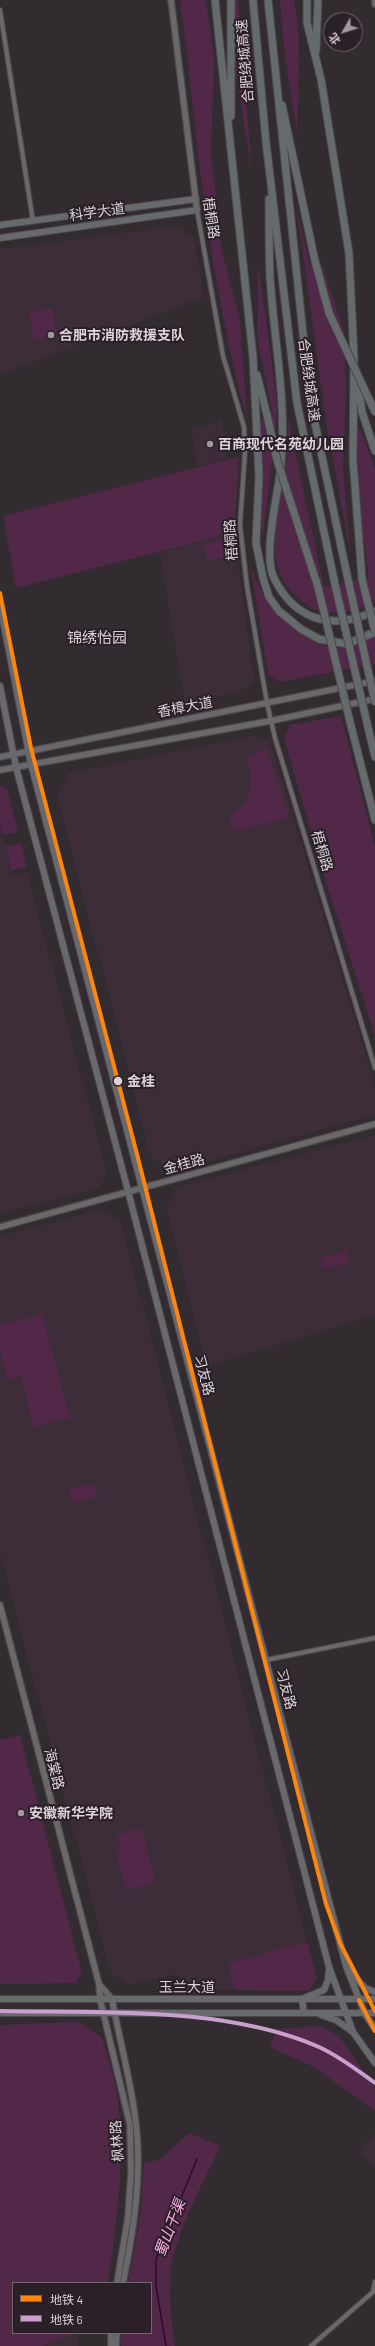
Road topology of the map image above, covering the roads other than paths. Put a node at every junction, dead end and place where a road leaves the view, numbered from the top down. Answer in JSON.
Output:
{"nodes":[{"id":1,"x":170,"y":0,"type":"edge"},
{"id":2,"x":215,"y":0,"type":"edge"},
{"id":3,"x":231,"y":0,"type":"edge"},
{"id":4,"x":253,"y":0,"type":"edge"},
{"id":5,"x":268,"y":0,"type":"edge"},
{"id":6,"x":302,"y":0,"type":"edge"},
{"id":7,"x":307,"y":0,"type":"edge"},
{"id":8,"x":318,"y":0,"type":"edge"},
{"id":9,"x":375,"y":0,"type":"edge"},
{"id":10,"x":375,"y":4,"type":"edge"},
{"id":11,"x":0,"y":10,"type":"edge"},
{"id":12,"x":307,"y":23,"type":"junction"},
{"id":13,"x":316,"y":61,"type":"junction"},
{"id":14,"x":274,"y":68,"type":"junction"},
{"id":15,"x":229,"y":136,"type":"junction"},
{"id":16,"x":268,"y":157,"type":"junction"},
{"id":17,"x":196,"y":199,"type":"junction"},
{"id":18,"x":197,"y":210,"type":"junction"},
{"id":19,"x":33,"y":221,"type":"junction"},
{"id":20,"x":0,"y":225,"type":"edge"},
{"id":21,"x":0,"y":238,"type":"edge"},
{"id":22,"x":253,"y":357,"type":"junction"},
{"id":23,"x":354,"y":357,"type":"junction"},
{"id":24,"x":375,"y":412,"type":"edge"},
{"id":25,"x":375,"y":451,"type":"edge"},
{"id":26,"x":0,"y":605,"type":"edge"},
{"id":27,"x":375,"y":611,"type":"edge"},
{"id":28,"x":375,"y":632,"type":"edge"},
{"id":29,"x":375,"y":681,"type":"edge"},
{"id":30,"x":0,"y":686,"type":"edge"},
{"id":31,"x":375,"y":699,"type":"edge"},
{"id":32,"x":375,"y":702,"type":"edge"},
{"id":33,"x":267,"y":703,"type":"junction"},
{"id":34,"x":270,"y":720,"type":"junction"},
{"id":35,"x":28,"y":751,"type":"junction"},
{"id":36,"x":13,"y":754,"type":"junction"},
{"id":37,"x":0,"y":756,"type":"edge"},
{"id":38,"x":375,"y":757,"type":"edge"},
{"id":39,"x":31,"y":764,"type":"junction"},
{"id":40,"x":16,"y":767,"type":"junction"},
{"id":41,"x":0,"y":770,"type":"edge"},
{"id":42,"x":375,"y":820,"type":"edge"},
{"id":43,"x":375,"y":1068,"type":"edge"},
{"id":44,"x":375,"y":1124,"type":"edge"},
{"id":45,"x":143,"y":1187,"type":"junction"},
{"id":46,"x":128,"y":1191,"type":"junction"},
{"id":47,"x":0,"y":1227,"type":"edge"},
{"id":48,"x":0,"y":1606,"type":"edge"},
{"id":49,"x":375,"y":1638,"type":"edge"},
{"id":50,"x":266,"y":1660,"type":"junction"},
{"id":51,"x":346,"y":1966,"type":"junction"},
{"id":52,"x":329,"y":1967,"type":"junction"},
{"id":53,"x":99,"y":1984,"type":"junction"},
{"id":54,"x":375,"y":1992,"type":"edge"},
{"id":55,"x":0,"y":1999,"type":"edge"},
{"id":56,"x":100,"y":1999,"type":"junction"},
{"id":57,"x":112,"y":1999,"type":"junction"},
{"id":58,"x":302,"y":1999,"type":"junction"},
{"id":59,"x":341,"y":1999,"type":"junction"},
{"id":60,"x":359,"y":1999,"type":"junction"},
{"id":61,"x":375,"y":1999,"type":"edge"},
{"id":62,"x":0,"y":2013,"type":"edge"},
{"id":63,"x":104,"y":2013,"type":"junction"},
{"id":64,"x":114,"y":2013,"type":"junction"},
{"id":65,"x":304,"y":2013,"type":"junction"},
{"id":66,"x":316,"y":2013,"type":"junction"},
{"id":67,"x":346,"y":2013,"type":"junction"},
{"id":68,"x":365,"y":2014,"type":"junction"},
{"id":69,"x":375,"y":2014,"type":"edge"},
{"id":70,"x":375,"y":2029,"type":"edge"},
{"id":71,"x":353,"y":2032,"type":"junction"},
{"id":72,"x":375,"y":2063,"type":"edge"},
{"id":73,"x":117,"y":2282,"type":"edge"},
{"id":74,"x":123,"y":2282,"type":"edge"},
{"id":75,"x":375,"y":2282,"type":"edge"},
{"id":76,"x":111,"y":2334,"type":"edge"},
{"id":77,"x":117,"y":2334,"type":"edge"},
{"id":78,"x":111,"y":2346,"type":"edge"},
{"id":79,"x":116,"y":2346,"type":"edge"},
{"id":80,"x":311,"y":2346,"type":"edge"}],
"edges":[{"from":1,"to":17,"type":"main road","name":"梧桐路"},
{"from":2,"to":15,"type":"highway"},
{"from":3,"to":15,"type":"highway"},
{"from":4,"to":16,"type":"highway","name":"合肥绕城高速"},
{"from":5,"to":14,"type":"highway","name":"合肥绕城高速"},
{"from":6,"to":12,"type":"highway"},
{"from":7,"to":12,"type":"highway"},
{"from":8,"to":13,"type":"highway"},
{"from":9,"to":10,"type":"main road"},
{"from":11,"to":19,"type":"street"},
{"from":12,"to":13,"type":"highway"},
{"from":13,"to":23,"type":"highway"},
{"from":14,"to":24,"type":"highway","bridge":true},
{"from":14,"to":32,"type":"highway","name":"合肥绕城高速","bridge":true},
{"from":15,"to":22,"type":"highway"},
{"from":16,"to":27,"type":"highway"},
{"from":16,"to":38,"type":"highway","name":"合肥绕城高速","bridge":true},
{"from":17,"to":18,"type":"main road","name":"梧桐路"},
{"from":17,"to":19,"type":"main road","name":"科学大道"},
{"from":18,"to":21,"type":"main road","name":"科学大道"},
{"from":18,"to":33,"type":"street","name":"梧桐路"},
{"from":19,"to":20,"type":"main road","name":"科学大道"},
{"from":22,"to":28,"type":"highway"},
{"from":22,"to":42,"type":"highway","bridge":true},
{"from":23,"to":25,"type":"highway"},
{"from":23,"to":28,"type":"highway","bridge":true},
{"from":26,"to":35,"type":"main road","name":"习友路"},
{"from":29,"to":33,"type":"main road","name":"香樟大道"},
{"from":30,"to":36,"type":"main road","name":"习友路"},
{"from":31,"to":34,"type":"main road","name":"香樟大道"},
{"from":33,"to":34,"type":"street","name":"梧桐路"},
{"from":33,"to":35,"type":"main road","name":"香樟大道"},
{"from":34,"to":39,"type":"main road","name":"香樟大道"},
{"from":34,"to":43,"type":"street","name":"梧桐路"},
{"from":35,"to":36,"type":"main road","name":"香樟大道"},
{"from":35,"to":39,"type":"main road","name":"习友路"},
{"from":36,"to":37,"type":"main road","name":"香樟大道"},
{"from":36,"to":40,"type":"main road","name":"习友路"},
{"from":39,"to":40,"type":"main road","name":"香樟大道"},
{"from":39,"to":45,"type":"main road","name":"习友路"},
{"from":40,"to":41,"type":"main road","name":"香樟大道"},
{"from":40,"to":46,"type":"main road","name":"习友路"},
{"from":44,"to":45,"type":"main road","name":"金桂路"},
{"from":45,"to":46,"type":"main road","name":"金桂路"},
{"from":45,"to":50,"type":"main road","name":"习友路"},
{"from":46,"to":47,"type":"main road","name":"金桂路"},
{"from":46,"to":52,"type":"main road","name":"习友路"},
{"from":48,"to":53,"type":"main road","name":"海棠路"},
{"from":49,"to":50,"type":"street"},
{"from":50,"to":51,"type":"main road","name":"习友路"},
{"from":51,"to":54,"type":"main road"},
{"from":51,"to":60,"type":"main road","name":"习友路"},
{"from":52,"to":58,"type":"main road"},
{"from":52,"to":59,"type":"main road","name":"习友路"},
{"from":53,"to":56,"type":"main road","name":"海棠路"},
{"from":53,"to":57,"type":"main road","name":"海棠路"},
{"from":55,"to":56,"type":"main road","name":"玉兰大道"},
{"from":56,"to":57,"type":"main road","name":"玉兰大道"},
{"from":56,"to":63,"type":"main road","name":"枫林路"},
{"from":57,"to":58,"type":"main road","name":"玉兰大道"},
{"from":57,"to":64,"type":"main road","name":"枫林路"},
{"from":58,"to":59,"type":"main road","name":"玉兰大道"},
{"from":58,"to":65,"type":"main road"},
{"from":59,"to":60,"type":"main road","name":"玉兰大道"},
{"from":59,"to":67,"type":"main road","name":"习友路"},
{"from":60,"to":61,"type":"main road","name":"玉兰大道"},
{"from":60,"to":68,"type":"main road","name":"习友路"},
{"from":62,"to":63,"type":"main road","name":"玉兰大道"},
{"from":63,"to":64,"type":"main road","name":"玉兰大道"},
{"from":63,"to":73,"type":"main road","name":"枫林路"},
{"from":64,"to":65,"type":"main road","name":"玉兰大道"},
{"from":64,"to":74,"type":"main road","name":"枫林路"},
{"from":65,"to":66,"type":"main road","name":"玉兰大道"},
{"from":66,"to":67,"type":"main road","name":"玉兰大道"},
{"from":66,"to":71,"type":"main road"},
{"from":67,"to":68,"type":"main road","name":"玉兰大道"},
{"from":67,"to":71,"type":"main road","name":"习友路"},
{"from":68,"to":69,"type":"main road","name":"玉兰大道"},
{"from":68,"to":70,"type":"main road","name":"习友路"},
{"from":71,"to":72,"type":"main road","name":"习友路"},
{"from":75,"to":80,"type":"street"},
{"from":76,"to":78,"type":"main road"},
{"from":77,"to":79,"type":"main road"}]}
